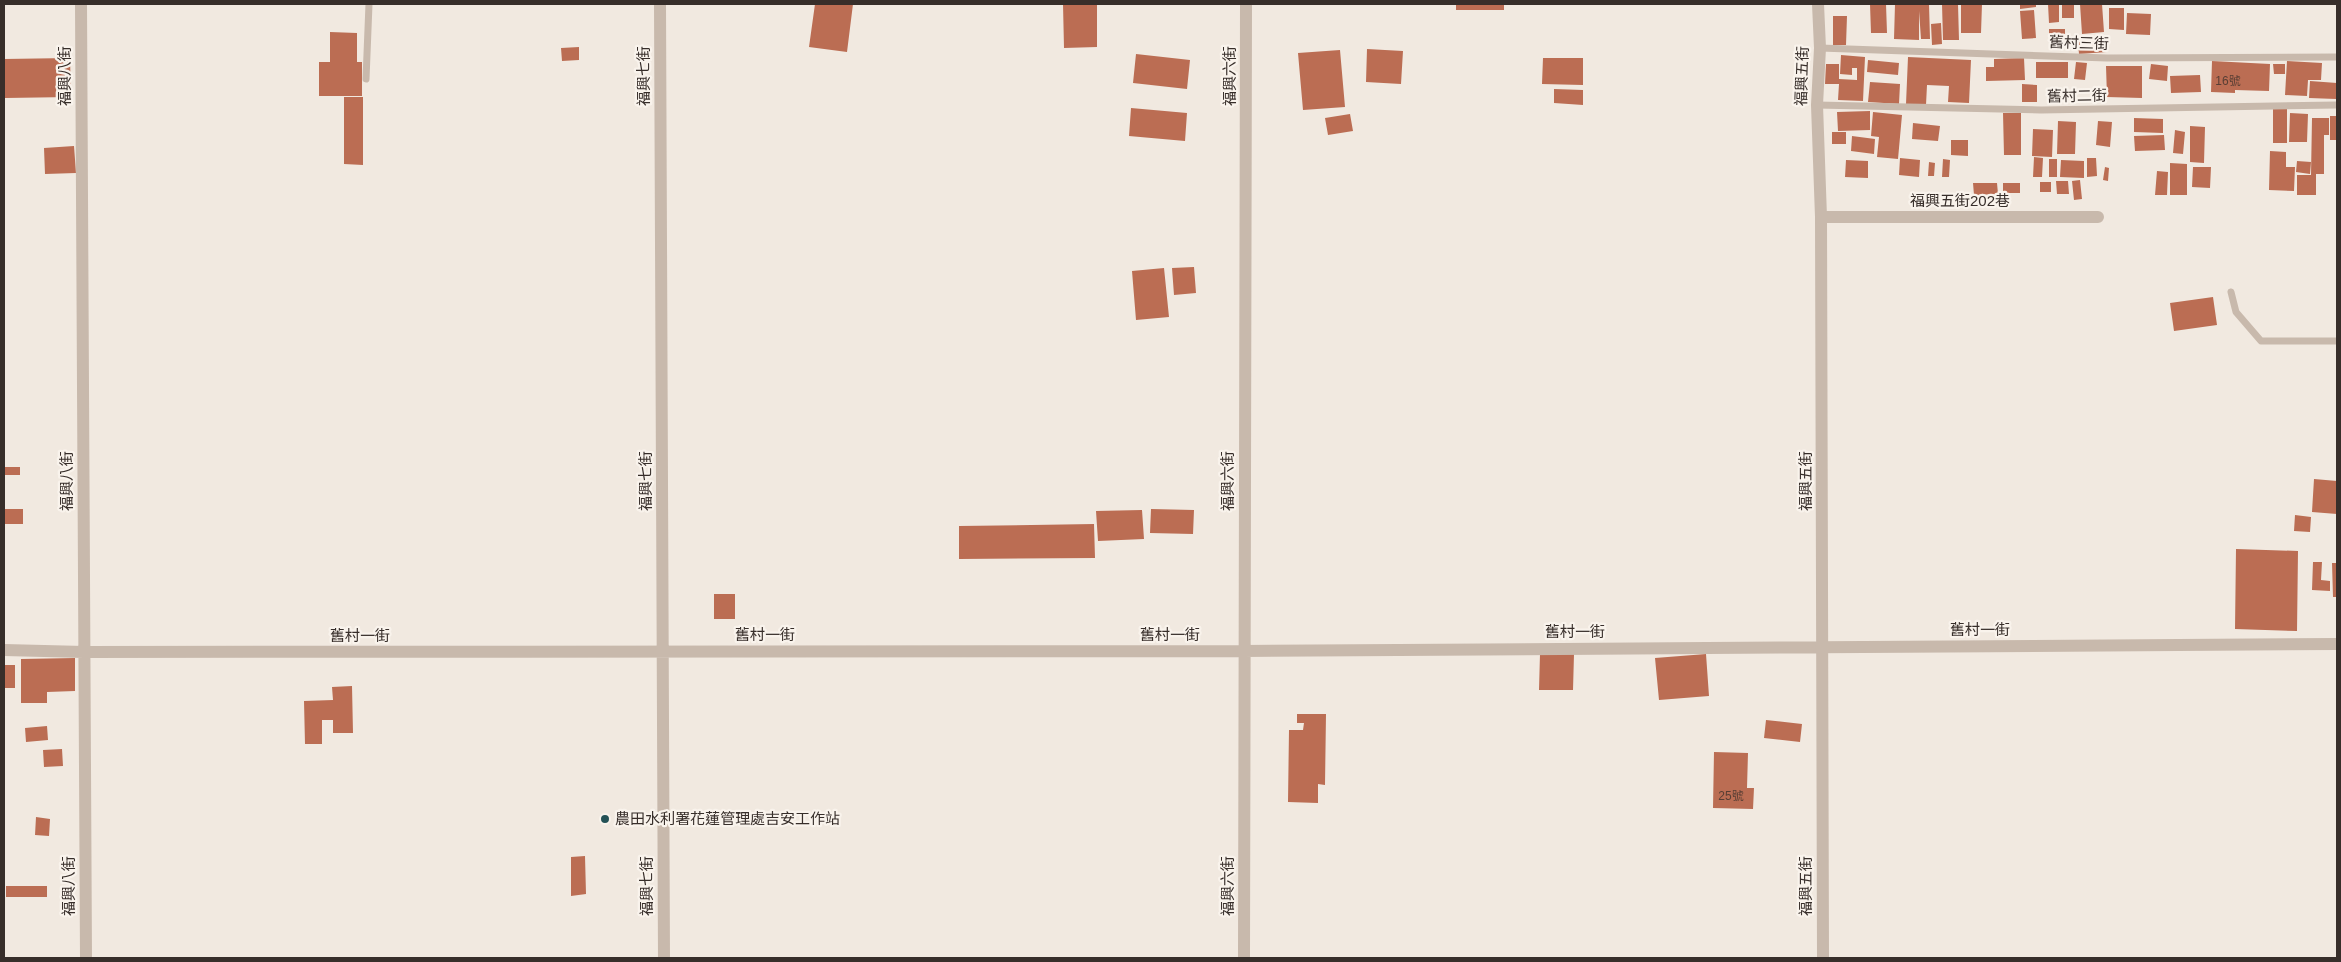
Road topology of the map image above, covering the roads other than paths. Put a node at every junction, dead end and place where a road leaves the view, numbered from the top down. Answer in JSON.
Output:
{"nodes":[{"id":1,"x":81,"y":4,"type":"edge"},
{"id":2,"x":369,"y":4,"type":"edge"},
{"id":3,"x":660,"y":4,"type":"edge"},
{"id":4,"x":1246,"y":4,"type":"edge"},
{"id":5,"x":1818,"y":4,"type":"edge"},
{"id":6,"x":1820,"y":48,"type":"junction"},
{"id":7,"x":2337,"y":56,"type":"edge"},
{"id":8,"x":366,"y":79,"type":"dead end"},
{"id":9,"x":1817,"y":105,"type":"junction"},
{"id":10,"x":2337,"y":105,"type":"edge"},
{"id":11,"x":1821,"y":217,"type":"junction"},
{"id":12,"x":2098,"y":217,"type":"dead end"},
{"id":13,"x":2231,"y":292,"type":"dead end"},
{"id":14,"x":2337,"y":341,"type":"edge"},
{"id":15,"x":2337,"y":644,"type":"edge"},
{"id":16,"x":1822,"y":647,"type":"junction"},
{"id":17,"x":4,"y":650,"type":"edge"},
{"id":18,"x":663,"y":651,"type":"junction"},
{"id":19,"x":1244,"y":651,"type":"junction"},
{"id":20,"x":84,"y":652,"type":"junction"},
{"id":21,"x":86,"y":958,"type":"edge"},
{"id":22,"x":664,"y":958,"type":"edge"},
{"id":23,"x":1244,"y":958,"type":"edge"},
{"id":24,"x":1823,"y":958,"type":"edge"}],
"edges":[{"from":1,"to":20,"type":"street","name":"福興八街"},
{"from":2,"to":8,"type":"lane"},
{"from":3,"to":18,"type":"street","name":"福興七街"},
{"from":4,"to":19,"type":"street","name":"福興六街"},
{"from":5,"to":6,"type":"street","name":"福興五街"},
{"from":6,"to":7,"type":"lane","name":"舊村三街"},
{"from":6,"to":9,"type":"street","name":"福興五街"},
{"from":9,"to":10,"type":"lane","name":"舊村二街"},
{"from":9,"to":11,"type":"street","name":"福興五街"},
{"from":11,"to":12,"type":"street","name":"福興五街202巷"},
{"from":11,"to":16,"type":"street","name":"福興五街"},
{"from":13,"to":14,"type":"lane"},
{"from":15,"to":16,"type":"street","name":"舊村一街"},
{"from":16,"to":19,"type":"street","name":"舊村一街"},
{"from":16,"to":24,"type":"street","name":"福興五街"},
{"from":17,"to":20,"type":"street","name":"舊村一街"},
{"from":18,"to":19,"type":"street","name":"舊村一街"},
{"from":18,"to":20,"type":"street","name":"舊村一街"},
{"from":18,"to":22,"type":"street","name":"福興七街"},
{"from":19,"to":23,"type":"street","name":"福興六街"},
{"from":20,"to":21,"type":"street","name":"福興八街"}]}
